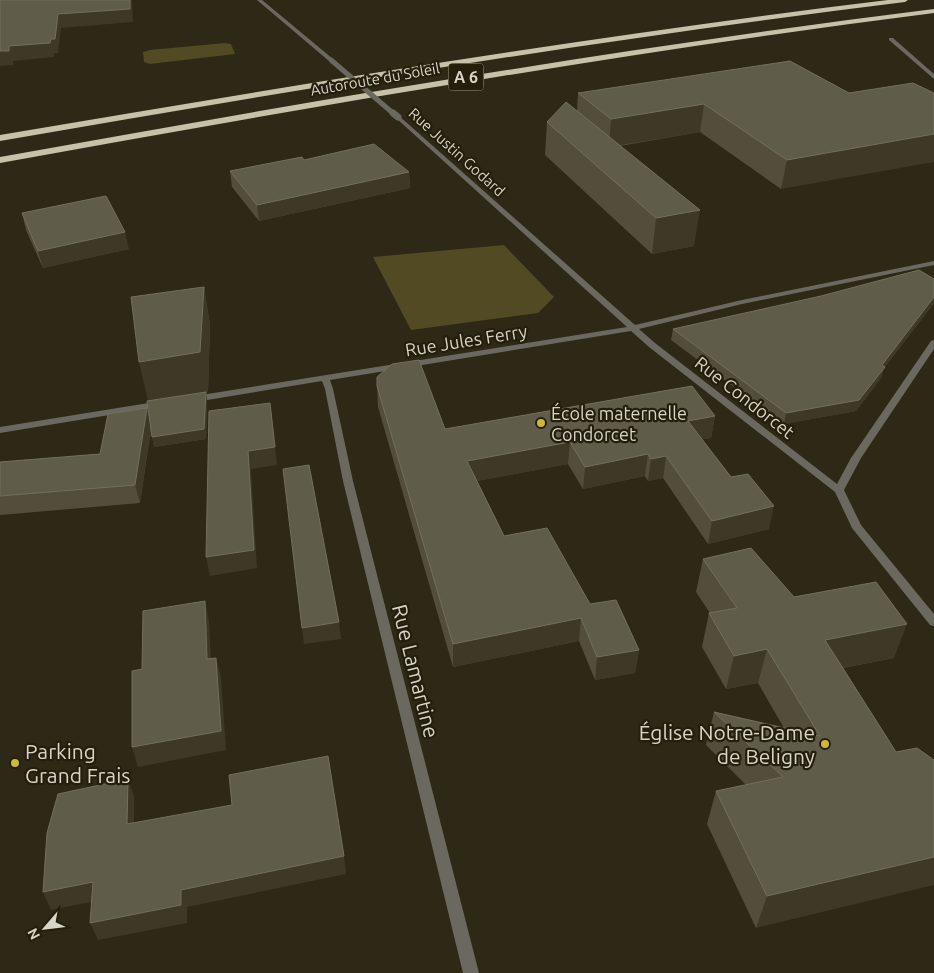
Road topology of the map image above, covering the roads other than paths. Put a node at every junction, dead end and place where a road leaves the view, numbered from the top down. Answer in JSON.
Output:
{"nodes":[{"id":1,"x":259,"y":0,"type":"edge"},
{"id":2,"x":905,"y":0,"type":"edge"},
{"id":3,"x":934,"y":12,"type":"edge"},
{"id":4,"x":891,"y":39,"type":"dead end"},
{"id":5,"x":934,"y":77,"type":"edge"},
{"id":6,"x":0,"y":138,"type":"edge"},
{"id":7,"x":0,"y":160,"type":"edge"},
{"id":8,"x":934,"y":263,"type":"edge"},
{"id":9,"x":632,"y":328,"type":"junction"},
{"id":10,"x":934,"y":343,"type":"edge"},
{"id":11,"x":324,"y":379,"type":"junction"},
{"id":12,"x":187,"y":400,"type":"edge"},
{"id":13,"x":168,"y":403,"type":"edge"},
{"id":14,"x":0,"y":430,"type":"edge"},
{"id":15,"x":839,"y":490,"type":"junction"},
{"id":16,"x":934,"y":622,"type":"edge"},
{"id":17,"x":471,"y":973,"type":"edge"}],
"edges":[{"from":1,"to":9,"type":"street","name":"Rue Justin Godard","bridge":true},
{"from":2,"to":6,"type":"highway","name":"Autoroute du Soleil","number":"A 6"},
{"from":3,"to":7,"type":"highway","name":"Autoroute du Soleil","number":"A 6"},
{"from":4,"to":5,"type":"street"},
{"from":8,"to":9,"type":"street","name":"Rue Jules Ferry"},
{"from":9,"to":11,"type":"street","name":"Rue Jules Ferry"},
{"from":9,"to":15,"type":"street","name":"Rue Condorcet"},
{"from":10,"to":15,"type":"street"},
{"from":11,"to":12,"type":"street","name":"Rue Jules Ferry"},
{"from":11,"to":17,"type":"street","name":"Rue Lamartine"},
{"from":13,"to":14,"type":"street"},
{"from":15,"to":16,"type":"street","name":"Rue Condorcet"}]}
